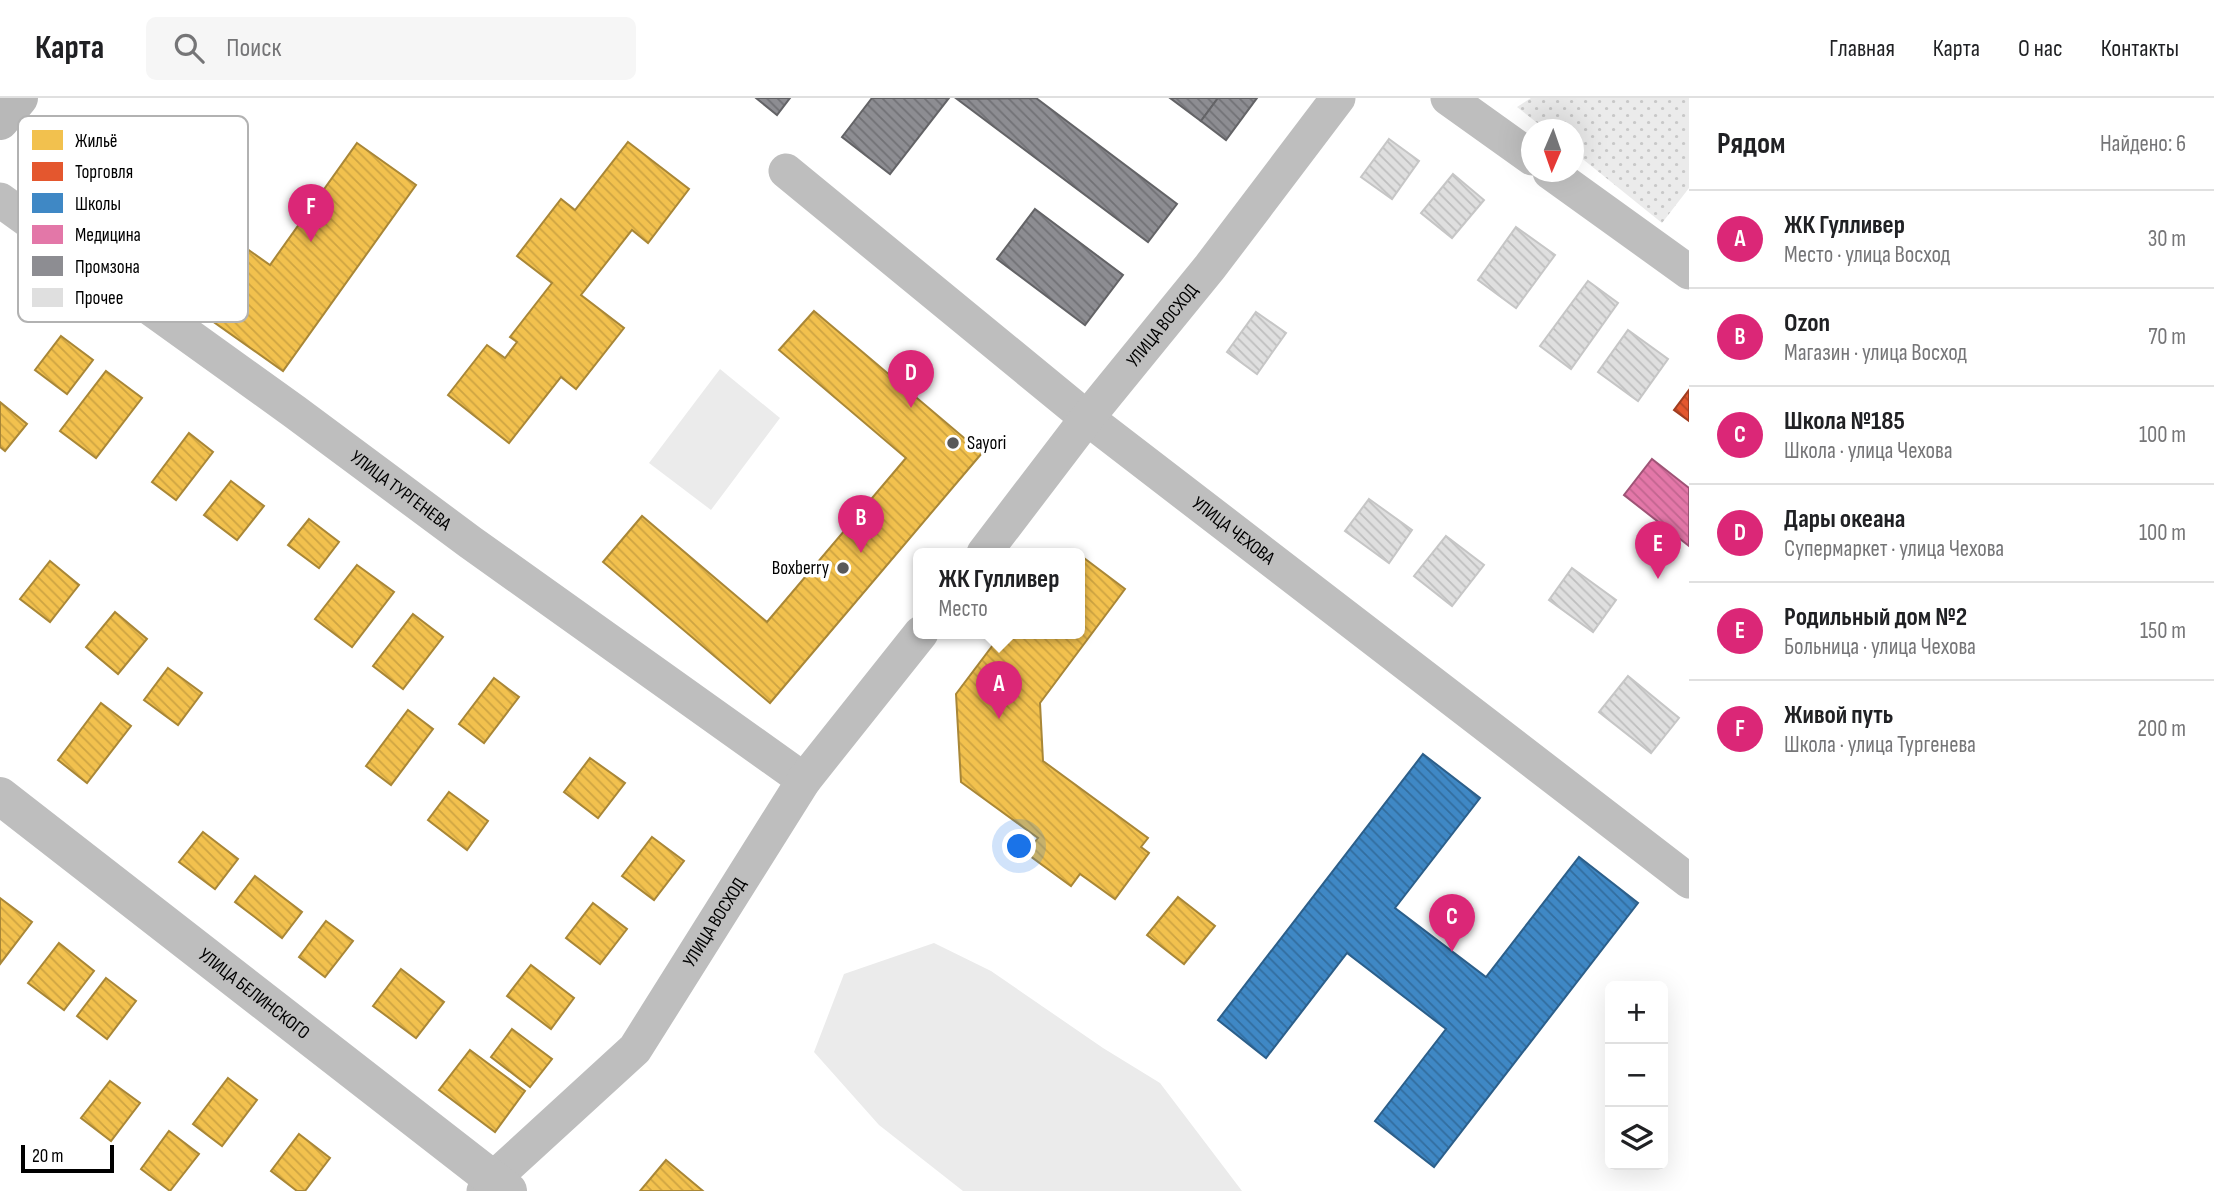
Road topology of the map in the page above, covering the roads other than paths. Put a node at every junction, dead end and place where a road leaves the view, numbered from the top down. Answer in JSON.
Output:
{"nodes":[{"id":1,"x":19,"y":98,"type":"edge"},
{"id":2,"x":1338,"y":98,"type":"edge"},
{"id":3,"x":1448,"y":98,"type":"edge"},
{"id":4,"x":0,"y":121,"type":"edge"},
{"id":5,"x":1521,"y":151,"type":"edge"},
{"id":6,"x":786,"y":171,"type":"dead end"},
{"id":7,"x":1564,"y":182,"type":"edge"},
{"id":8,"x":0,"y":200,"type":"edge"},
{"id":9,"x":18,"y":213,"type":"edge"},
{"id":10,"x":1689,"y":272,"type":"edge"},
{"id":11,"x":170,"y":322,"type":"edge"},
{"id":12,"x":1087,"y":418,"type":"junction"},
{"id":13,"x":988,"y":548,"type":"edge"},
{"id":14,"x":916,"y":639,"type":"edge"},
{"id":15,"x":804,"y":780,"type":"junction"},
{"id":16,"x":0,"y":796,"type":"edge"},
{"id":17,"x":1689,"y":881,"type":"edge"},
{"id":18,"x":495,"y":1187,"type":"edge"}],
"edges":[{"from":1,"to":4,"type":"main road"},
{"from":2,"to":12,"type":"street","name":"УЛИЦА ВОСХОД"},
{"from":3,"to":5,"type":"street"},
{"from":6,"to":12,"type":"street","name":"УЛИЦА ЧЕХОВА"},
{"from":7,"to":10,"type":"street"},
{"from":8,"to":9,"type":"street","name":"УЛИЦА ТУРГЕНЕВА"},
{"from":11,"to":15,"type":"street","name":"УЛИЦА ТУРГЕНЕВА"},
{"from":12,"to":13,"type":"street","name":"УЛИЦА ВОСХОД"},
{"from":12,"to":17,"type":"street","name":"УЛИЦА ЧЕХОВА"},
{"from":14,"to":15,"type":"street","name":"УЛИЦА ВОСХОД"},
{"from":15,"to":18,"type":"street","name":"УЛИЦА ВОСХОД"},
{"from":16,"to":18,"type":"street","name":"УЛИЦА БЕЛИНСКОГО"}]}
